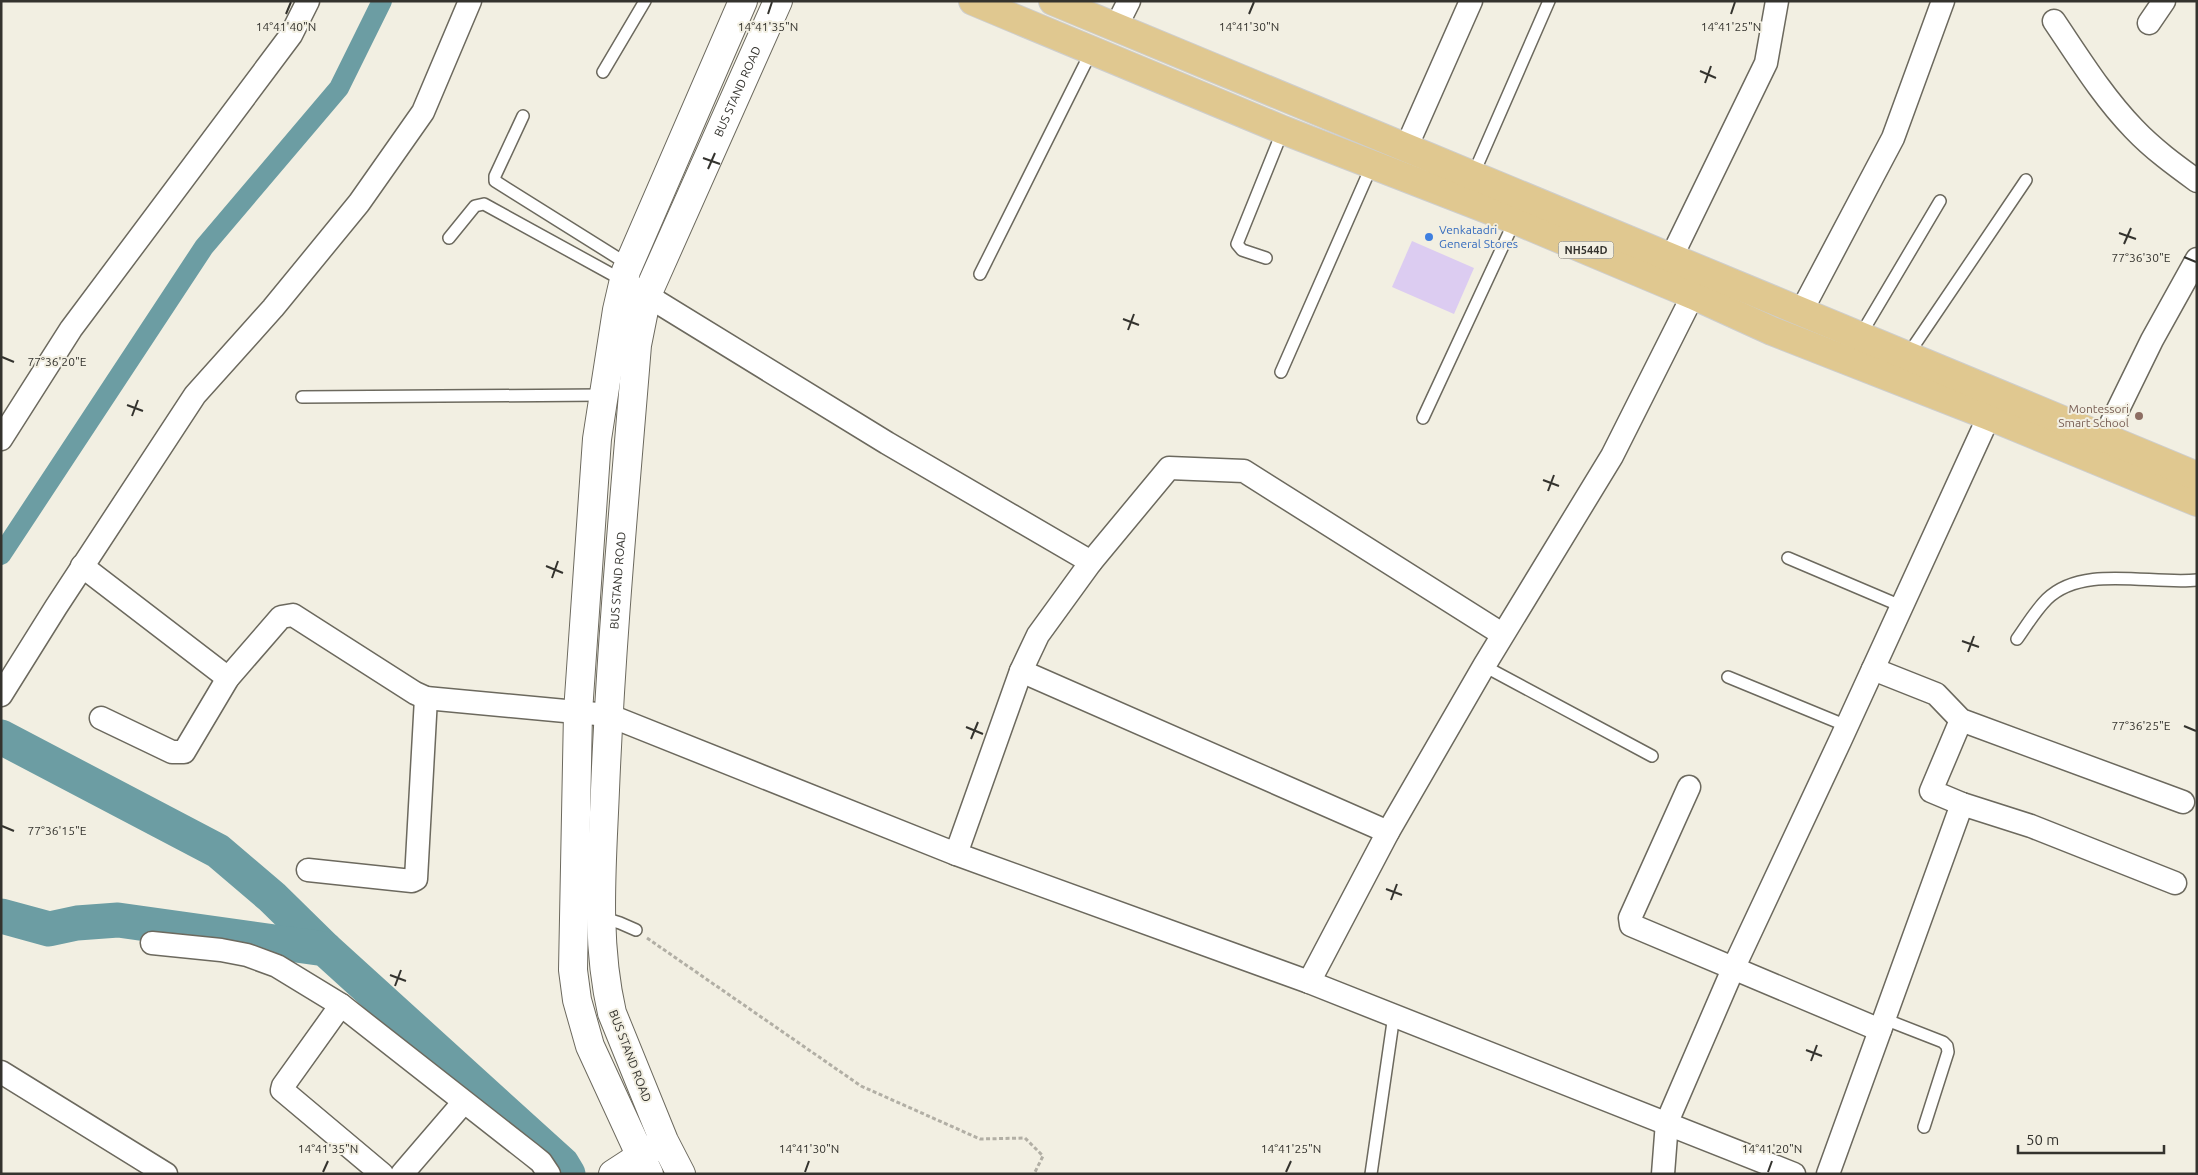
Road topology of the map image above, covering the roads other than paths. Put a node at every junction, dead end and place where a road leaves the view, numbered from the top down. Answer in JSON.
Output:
{"nodes":[{"id":1,"x":308,"y":1,"type":"edge"},
{"id":2,"x":470,"y":1,"type":"edge"},
{"id":3,"x":645,"y":1,"type":"edge"},
{"id":4,"x":743,"y":1,"type":"edge"},
{"id":5,"x":778,"y":1,"type":"edge"},
{"id":6,"x":973,"y":1,"type":"edge"},
{"id":7,"x":1053,"y":1,"type":"edge"},
{"id":8,"x":1129,"y":1,"type":"edge"},
{"id":9,"x":1471,"y":1,"type":"edge"},
{"id":10,"x":1549,"y":1,"type":"edge"},
{"id":11,"x":1777,"y":1,"type":"edge"},
{"id":12,"x":1943,"y":1,"type":"edge"},
{"id":13,"x":2164,"y":1,"type":"edge"},
{"id":14,"x":2054,"y":21,"type":"dead end"},
{"id":15,"x":2149,"y":23,"type":"dead end"},
{"id":16,"x":1116,"y":27,"type":"junction"},
{"id":17,"x":1092,"y":50,"type":"junction"},
{"id":18,"x":603,"y":72,"type":"dead end"},
{"id":19,"x":523,"y":116,"type":"dead end"},
{"id":20,"x":1283,"y":130,"type":"junction"},
{"id":21,"x":1406,"y":148,"type":"junction"},
{"id":22,"x":1372,"y":165,"type":"junction"},
{"id":23,"x":1473,"y":176,"type":"junction"},
{"id":24,"x":2026,"y":180,"type":"dead end"},
{"id":25,"x":2197,"y":181,"type":"edge"},
{"id":26,"x":1940,"y":201,"type":"dead end"},
{"id":27,"x":1515,"y":220,"type":"junction"},
{"id":28,"x":449,"y":238,"type":"dead end"},
{"id":29,"x":1266,"y":258,"type":"dead end"},
{"id":30,"x":1671,"y":258,"type":"junction"},
{"id":31,"x":2197,"y":259,"type":"edge"},
{"id":32,"x":627,"y":273,"type":"junction"},
{"id":33,"x":980,"y":274,"type":"dead end"},
{"id":34,"x":647,"y":295,"type":"junction"},
{"id":35,"x":1693,"y":295,"type":"junction"},
{"id":36,"x":1801,"y":312,"type":"junction"},
{"id":37,"x":1860,"y":336,"type":"junction"},
{"id":38,"x":1908,"y":356,"type":"junction"},
{"id":39,"x":1281,"y":372,"type":"dead end"},
{"id":40,"x":603,"y":395,"type":"junction"},
{"id":41,"x":302,"y":397,"type":"dead end"},
{"id":42,"x":1988,"y":416,"type":"junction"},
{"id":43,"x":1423,"y":418,"type":"dead end"},
{"id":44,"x":2104,"y":438,"type":"junction"},
{"id":45,"x":1,"y":439,"type":"edge"},
{"id":46,"x":2197,"y":476,"type":"edge"},
{"id":47,"x":2197,"y":502,"type":"edge"},
{"id":48,"x":1788,"y":558,"type":"dead end"},
{"id":49,"x":1091,"y":562,"type":"junction"},
{"id":50,"x":82,"y":566,"type":"junction"},
{"id":51,"x":2197,"y":580,"type":"edge"},
{"id":52,"x":1901,"y":606,"type":"junction"},
{"id":53,"x":1502,"y":634,"type":"junction"},
{"id":54,"x":2017,"y":639,"type":"dead end"},
{"id":55,"x":1484,"y":666,"type":"junction"},
{"id":56,"x":1873,"y":669,"type":"junction"},
{"id":57,"x":1021,"y":671,"type":"junction"},
{"id":58,"x":1728,"y":677,"type":"dead end"},
{"id":59,"x":228,"y":678,"type":"junction"},
{"id":60,"x":1,"y":695,"type":"edge"},
{"id":61,"x":426,"y":698,"type":"junction"},
{"id":62,"x":578,"y":712,"type":"junction"},
{"id":63,"x":608,"y":715,"type":"junction"},
{"id":64,"x":101,"y":718,"type":"dead end"},
{"id":65,"x":1961,"y":720,"type":"junction"},
{"id":66,"x":1847,"y":726,"type":"junction"},
{"id":67,"x":1652,"y":756,"type":"dead end"},
{"id":68,"x":1689,"y":787,"type":"dead end"},
{"id":69,"x":2183,"y":802,"type":"dead end"},
{"id":70,"x":1962,"y":804,"type":"junction"},
{"id":71,"x":1388,"y":832,"type":"junction"},
{"id":72,"x":956,"y":854,"type":"junction"},
{"id":73,"x":308,"y":870,"type":"dead end"},
{"id":74,"x":2175,"y":883,"type":"dead end"},
{"id":75,"x":587,"y":915,"type":"junction"},
{"id":76,"x":636,"y":930,"type":"road end"},
{"id":77,"x":152,"y":943,"type":"dead end"},
{"id":78,"x":1733,"y":969,"type":"junction"},
{"id":79,"x":1309,"y":982,"type":"junction"},
{"id":80,"x":341,"y":1005,"type":"junction"},
{"id":81,"x":1394,"y":1015,"type":"junction"},
{"id":82,"x":1882,"y":1024,"type":"junction"},
{"id":83,"x":1,"y":1072,"type":"edge"},
{"id":84,"x":463,"y":1103,"type":"junction"},
{"id":85,"x":1666,"y":1122,"type":"junction"},
{"id":86,"x":1924,"y":1127,"type":"dead end"},
{"id":87,"x":664,"y":1142,"type":"junction"},
{"id":88,"x":645,"y":1165,"type":"edge"},
{"id":89,"x":166,"y":1174,"type":"edge"},
{"id":90,"x":382,"y":1174,"type":"edge"},
{"id":91,"x":402,"y":1174,"type":"edge"},
{"id":92,"x":549,"y":1174,"type":"edge"},
{"id":93,"x":613,"y":1174,"type":"edge"},
{"id":94,"x":681,"y":1174,"type":"edge"},
{"id":95,"x":1371,"y":1174,"type":"edge"},
{"id":96,"x":1662,"y":1174,"type":"edge"},
{"id":97,"x":1794,"y":1174,"type":"edge"},
{"id":98,"x":1828,"y":1174,"type":"edge"}],
"edges":[{"from":1,"to":45,"type":"street"},
{"from":2,"to":50,"type":"street"},
{"from":3,"to":18,"type":"lane"},
{"from":4,"to":32,"type":"street","name":"BUS STAND ROAD"},
{"from":5,"to":34,"type":"street","name":"BUS STAND ROAD"},
{"from":6,"to":17,"type":"highway","number":"NH544D"},
{"from":7,"to":16,"type":"highway","number":"NH544D"},
{"from":8,"to":16,"type":"street"},
{"from":9,"to":21,"type":"street"},
{"from":10,"to":23,"type":"lane"},
{"from":11,"to":30,"type":"street"},
{"from":12,"to":36,"type":"street"},
{"from":13,"to":15,"type":"street"},
{"from":14,"to":25,"type":"street"},
{"from":16,"to":21,"type":"highway","number":"NH544D"},
{"from":17,"to":20,"type":"highway","number":"NH544D"},
{"from":17,"to":33,"type":"lane"},
{"from":19,"to":32,"type":"lane"},
{"from":20,"to":22,"type":"highway","number":"NH544D"},
{"from":20,"to":29,"type":"lane"},
{"from":21,"to":23,"type":"highway","number":"NH544D"},
{"from":22,"to":27,"type":"highway","number":"NH544D"},
{"from":22,"to":39,"type":"lane"},
{"from":23,"to":30,"type":"highway","number":"NH544D"},
{"from":24,"to":38,"type":"lane"},
{"from":26,"to":37,"type":"lane"},
{"from":27,"to":35,"type":"highway","number":"NH544D"},
{"from":27,"to":43,"type":"lane"},
{"from":28,"to":32,"type":"lane"},
{"from":30,"to":36,"type":"highway","number":"NH544D"},
{"from":31,"to":44,"type":"street"},
{"from":32,"to":34,"type":"street"},
{"from":32,"to":40,"type":"street","name":"BUS STAND ROAD"},
{"from":34,"to":49,"type":"street"},
{"from":34,"to":63,"type":"street","name":"BUS STAND ROAD"},
{"from":35,"to":42,"type":"highway","number":"NH544D"},
{"from":35,"to":53,"type":"street"},
{"from":36,"to":37,"type":"highway","number":"NH544D"},
{"from":37,"to":38,"type":"highway","number":"NH544D"},
{"from":38,"to":44,"type":"highway","number":"NH544D"},
{"from":40,"to":41,"type":"lane"},
{"from":40,"to":62,"type":"street","name":"BUS STAND ROAD"},
{"from":42,"to":47,"type":"highway","number":"NH544D"},
{"from":42,"to":52,"type":"street"},
{"from":44,"to":46,"type":"highway","number":"NH544D"},
{"from":48,"to":52,"type":"lane"},
{"from":49,"to":53,"type":"street"},
{"from":49,"to":57,"type":"street"},
{"from":50,"to":59,"type":"street"},
{"from":50,"to":60,"type":"street"},
{"from":51,"to":54,"type":"lane"},
{"from":52,"to":56,"type":"street"},
{"from":53,"to":55,"type":"street"},
{"from":55,"to":67,"type":"lane"},
{"from":55,"to":71,"type":"street"},
{"from":56,"to":65,"type":"street"},
{"from":56,"to":66,"type":"street"},
{"from":57,"to":71,"type":"street"},
{"from":57,"to":72,"type":"street"},
{"from":58,"to":66,"type":"lane"},
{"from":59,"to":61,"type":"street"},
{"from":59,"to":64,"type":"street"},
{"from":61,"to":62,"type":"street"},
{"from":61,"to":73,"type":"street"},
{"from":62,"to":63,"type":"street"},
{"from":62,"to":75,"type":"street","name":"BUS STAND ROAD"},
{"from":63,"to":72,"type":"street"},
{"from":63,"to":75,"type":"street","name":"BUS STAND ROAD"},
{"from":65,"to":69,"type":"street"},
{"from":65,"to":70,"type":"street"},
{"from":66,"to":78,"type":"street"},
{"from":68,"to":78,"type":"street"},
{"from":70,"to":74,"type":"street"},
{"from":70,"to":82,"type":"street"},
{"from":71,"to":79,"type":"street"},
{"from":72,"to":79,"type":"street"},
{"from":75,"to":76,"type":"lane"},
{"from":75,"to":87,"type":"street","name":"BUS STAND ROAD"},
{"from":75,"to":88,"type":"street","name":"BUS STAND ROAD"},
{"from":77,"to":80,"type":"street"},
{"from":78,"to":82,"type":"street"},
{"from":78,"to":85,"type":"street"},
{"from":79,"to":81,"type":"street"},
{"from":80,"to":84,"type":"street"},
{"from":80,"to":90,"type":"street"},
{"from":81,"to":85,"type":"street"},
{"from":81,"to":95,"type":"lane"},
{"from":82,"to":86,"type":"lane"},
{"from":82,"to":98,"type":"street"},
{"from":83,"to":89,"type":"street"},
{"from":84,"to":91,"type":"street"},
{"from":84,"to":92,"type":"street"},
{"from":85,"to":96,"type":"street"},
{"from":85,"to":97,"type":"street"},
{"from":87,"to":88,"type":"street"},
{"from":87,"to":94,"type":"street","name":"BUS STAND ROAD"},
{"from":88,"to":93,"type":"street"}]}
